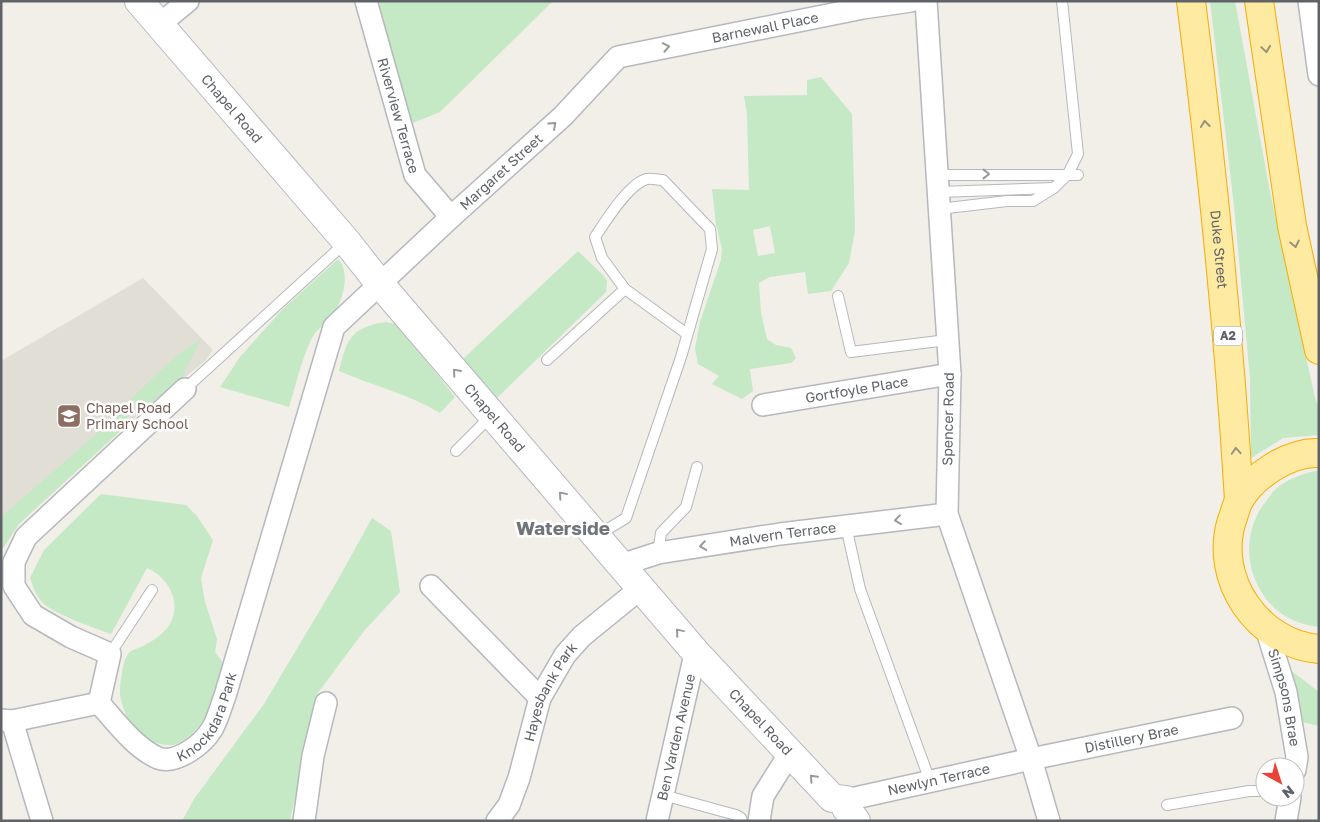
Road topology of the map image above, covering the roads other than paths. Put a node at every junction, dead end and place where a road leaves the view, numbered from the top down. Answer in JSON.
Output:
{"nodes":[{"id":1,"x":139,"y":1,"type":"edge"},
{"id":2,"x":188,"y":1,"type":"edge"},
{"id":3,"x":366,"y":1,"type":"edge"},
{"id":4,"x":911,"y":1,"type":"edge"},
{"id":5,"x":926,"y":1,"type":"edge"},
{"id":6,"x":1062,"y":1,"type":"edge"},
{"id":7,"x":1191,"y":1,"type":"edge"},
{"id":8,"x":1259,"y":1,"type":"edge"},
{"id":9,"x":1309,"y":1,"type":"edge"},
{"id":10,"x":160,"y":24,"type":"junction"},
{"id":11,"x":618,"y":57,"type":"joint"},
{"id":12,"x":1319,"y":75,"type":"edge"},
{"id":13,"x":1073,"y":175,"type":"junction"},
{"id":14,"x":1054,"y":188,"type":"junction"},
{"id":15,"x":938,"y":192,"type":"junction"},
{"id":16,"x":451,"y":217,"type":"junction"},
{"id":17,"x":346,"y":241,"type":"junction"},
{"id":18,"x":380,"y":284,"type":"junction"},
{"id":19,"x":625,"y":290,"type":"junction"},
{"id":20,"x":838,"y":296,"type":"dead end"},
{"id":21,"x":687,"y":334,"type":"junction"},
{"id":22,"x":947,"y":340,"type":"junction"},
{"id":23,"x":1319,"y":350,"type":"edge"},
{"id":24,"x":547,"y":360,"type":"dead end"},
{"id":25,"x":950,"y":374,"type":"junction"},
{"id":26,"x":185,"y":389,"type":"joint"},
{"id":27,"x":763,"y":405,"type":"dead end"},
{"id":28,"x":492,"y":414,"type":"junction"},
{"id":29,"x":456,"y":451,"type":"dead end"},
{"id":30,"x":1319,"y":453,"type":"edge"},
{"id":31,"x":697,"y":467,"type":"dead end"},
{"id":32,"x":1239,"y":500,"type":"junction"},
{"id":33,"x":947,"y":514,"type":"junction"},
{"id":34,"x":846,"y":526,"type":"junction"},
{"id":35,"x":597,"y":536,"type":"junction"},
{"id":36,"x":658,"y":553,"type":"junction"},
{"id":37,"x":622,"y":565,"type":"junction"},
{"id":38,"x":431,"y":586,"type":"dead end"},
{"id":39,"x":641,"y":588,"type":"junction"},
{"id":40,"x":152,"y":590,"type":"dead end"},
{"id":41,"x":1266,"y":628,"type":"junction"},
{"id":42,"x":1315,"y":652,"type":"edge"},
{"id":43,"x":110,"y":654,"type":"junction"},
{"id":44,"x":698,"y":655,"type":"junction"},
{"id":45,"x":540,"y":698,"type":"junction"},
{"id":46,"x":98,"y":703,"type":"junction"},
{"id":47,"x":326,"y":703,"type":"dead end"},
{"id":48,"x":1232,"y":718,"type":"dead end"},
{"id":49,"x":7,"y":721,"type":"edge"},
{"id":50,"x":790,"y":753,"type":"junction"},
{"id":51,"x":1297,"y":757,"type":"edge"},
{"id":52,"x":1031,"y":759,"type":"junction"},
{"id":53,"x":930,"y":781,"type":"junction"},
{"id":54,"x":1255,"y":791,"type":"edge"},
{"id":55,"x":663,"y":795,"type":"junction"},
{"id":56,"x":1166,"y":805,"type":"dead end"},
{"id":57,"x":1288,"y":807,"type":"edge"},
{"id":58,"x":851,"y":810,"type":"edge"},
{"id":59,"x":42,"y":821,"type":"edge"},
{"id":60,"x":304,"y":821,"type":"edge"},
{"id":61,"x":497,"y":821,"type":"edge"},
{"id":62,"x":657,"y":821,"type":"edge"},
{"id":63,"x":742,"y":821,"type":"edge"},
{"id":64,"x":759,"y":821,"type":"edge"},
{"id":65,"x":1049,"y":821,"type":"edge"},
{"id":66,"x":1286,"y":821,"type":"edge"}],
"edges":[{"from":1,"to":10,"type":"main road","name":"Chapel Road"},
{"from":2,"to":10,"type":"street"},
{"from":3,"to":16,"type":"street","name":"Riverview Terrace"},
{"from":11,"to":4,"type":"street","name":"Barnewall Place","one_way":true},
{"from":5,"to":15,"type":"street","name":"Spencer Road"},
{"from":6,"to":13,"type":"lane"},
{"from":32,"to":7,"type":"highway","name":"Duke Street","number":"A2","one_way":true},
{"from":8,"to":23,"type":"highway","one_way":true},
{"from":9,"to":12,"type":"street"},
{"from":10,"to":17,"type":"main road","name":"Chapel Road"},
{"from":16,"to":11,"type":"street","name":"Margaret Street","one_way":true},
{"from":13,"to":14,"type":"lane"},
{"from":15,"to":13,"type":"lane","one_way":true},
{"from":14,"to":15,"type":"lane"},
{"from":14,"to":15,"type":"lane"},
{"from":15,"to":22,"type":"street","name":"Spencer Road"},
{"from":16,"to":18,"type":"street","name":"Margaret Street"},
{"from":17,"to":18,"type":"main road","name":"Chapel Road"},
{"from":17,"to":26,"type":"lane"},
{"from":28,"to":18,"type":"main road","name":"Chapel Road","one_way":true},
{"from":18,"to":46,"type":"street","name":"Knockdara Park"},
{"from":19,"to":21,"type":"lane"},
{"from":19,"to":21,"type":"lane"},
{"from":19,"to":24,"type":"lane"},
{"from":20,"to":22,"type":"lane"},
{"from":21,"to":35,"type":"lane"},
{"from":22,"to":25,"type":"street","name":"Spencer Road"},
{"from":25,"to":27,"type":"street","name":"Gortfoyle Place"},
{"from":25,"to":33,"type":"street","name":"Spencer Road"},
{"from":26,"to":43,"type":"street"},
{"from":28,"to":29,"type":"lane"},
{"from":35,"to":28,"type":"main road","name":"Chapel Road","one_way":true},
{"from":30,"to":32,"type":"highway","number":"A2"},
{"from":31,"to":36,"type":"lane"},
{"from":32,"to":41,"type":"highway","number":"A2"},
{"from":33,"to":34,"type":"street","name":"Malvern Terrace","one_way":true},
{"from":33,"to":52,"type":"street","name":"Spencer Road"},
{"from":34,"to":36,"type":"street","name":"Malvern Terrace","one_way":true},
{"from":34,"to":53,"type":"lane"},
{"from":35,"to":37,"type":"main road","name":"Chapel Road"},
{"from":36,"to":37,"type":"street","name":"Malvern Terrace"},
{"from":37,"to":39,"type":"main road","name":"Chapel Road"},
{"from":38,"to":45,"type":"street"},
{"from":44,"to":39,"type":"main road","name":"Chapel Road","one_way":true},
{"from":39,"to":45,"type":"street","name":"Hayesbank Park"},
{"from":40,"to":43,"type":"lane"},
{"from":41,"to":42,"type":"highway","number":"A2"},
{"from":41,"to":51,"type":"street","name":"Simpsons Brae"},
{"from":43,"to":46,"type":"street"},
{"from":44,"to":50,"type":"main road","name":"Chapel Road"},
{"from":44,"to":55,"type":"street","name":"Ben Varden Avenue"},
{"from":45,"to":61,"type":"street","name":"Hayesbank Park"},
{"from":46,"to":49,"type":"street"},
{"from":47,"to":60,"type":"street"},
{"from":48,"to":52,"type":"street","name":"Distillery Brae"},
{"from":49,"to":59,"type":"street"},
{"from":58,"to":50,"type":"main road","name":"Chapel Road","one_way":true},
{"from":50,"to":64,"type":"street"},
{"from":52,"to":53,"type":"street","name":"Newlyn Terrace"},
{"from":52,"to":65,"type":"street","name":"Spencer Road"},
{"from":53,"to":58,"type":"street","name":"Newlyn Terrace"},
{"from":54,"to":56,"type":"lane"},
{"from":55,"to":62,"type":"street","name":"Ben Varden Avenue"},
{"from":55,"to":63,"type":"lane"},
{"from":57,"to":66,"type":"street"}]}
